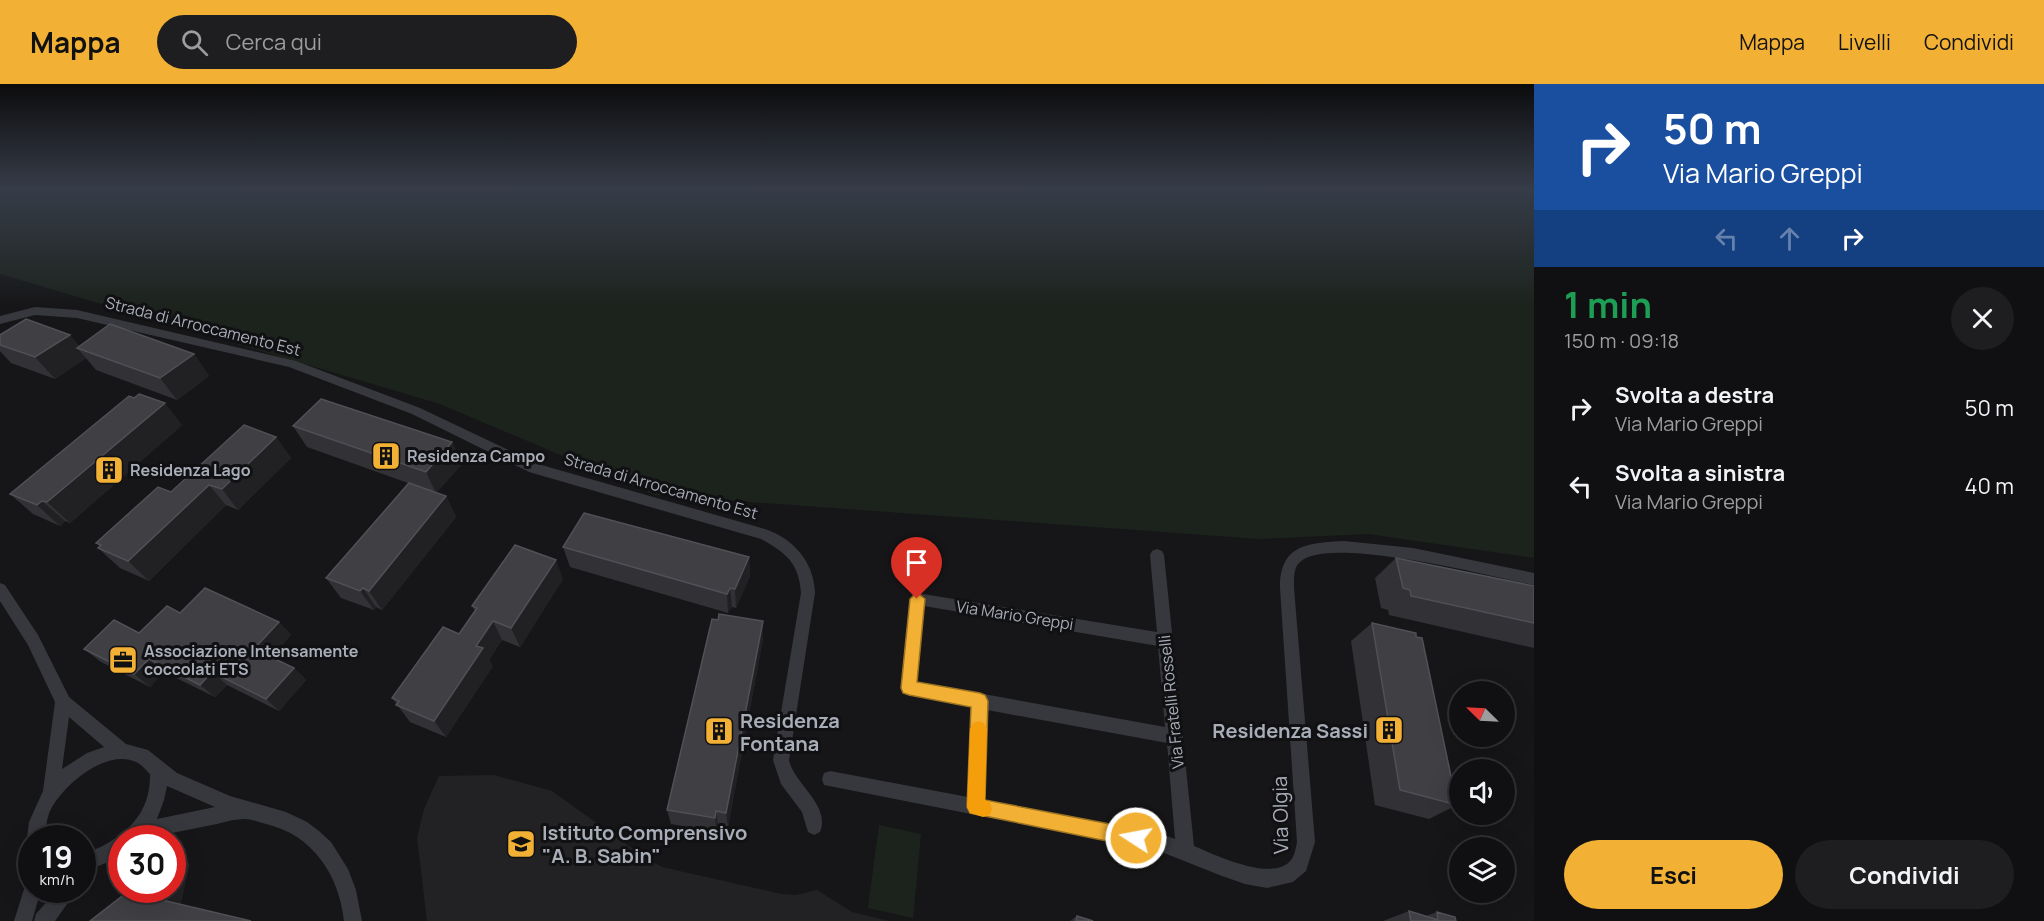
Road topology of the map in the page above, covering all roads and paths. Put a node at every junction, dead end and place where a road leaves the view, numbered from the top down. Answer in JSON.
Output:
{"nodes":[{"id":1,"x":0,"y":320,"type":"edge"},
{"id":2,"x":1157,"y":555,"type":"dead end"},
{"id":3,"x":1534,"y":579,"type":"edge"},
{"id":4,"x":0,"y":589,"type":"edge"},
{"id":5,"x":1165,"y":640,"type":"junction"},
{"id":6,"x":980,"y":701,"type":"junction"},
{"id":7,"x":63,"y":702,"type":"junction"},
{"id":8,"x":1174,"y":736,"type":"junction"},
{"id":9,"x":123,"y":752,"type":"junction"},
{"id":10,"x":158,"y":771,"type":"junction"},
{"id":11,"x":830,"y":779,"type":"dead end"},
{"id":12,"x":51,"y":794,"type":"junction"},
{"id":13,"x":976,"y":807,"type":"junction"},
{"id":14,"x":244,"y":810,"type":"junction"},
{"id":15,"x":37,"y":825,"type":"edge"},
{"id":16,"x":142,"y":825,"type":"edge"},
{"id":17,"x":178,"y":825,"type":"edge"},
{"id":18,"x":814,"y":826,"type":"dead end"},
{"id":19,"x":1185,"y":849,"type":"junction"},
{"id":20,"x":28,"y":903,"type":"edge"},
{"id":21,"x":58,"y":903,"type":"edge"},
{"id":22,"x":23,"y":921,"type":"edge"},
{"id":23,"x":43,"y":921,"type":"edge"},
{"id":24,"x":353,"y":921,"type":"edge"}],
"edges":[{"from":1,"to":18,"type":"street","name":"Strada di Arroccamento Est"},
{"from":2,"to":5,"type":"street","name":"Via Fratelli Rosselli"},
{"from":3,"to":19,"type":"street","name":"Via Olgia"},
{"from":4,"to":7,"type":"street"},
{"from":5,"to":6,"type":"street","name":"Via Mario Greppi"},
{"from":5,"to":8,"type":"street","name":"Via Fratelli Rosselli"},
{"from":6,"to":8,"type":"street","name":"Via Mario Greppi"},
{"from":6,"to":13,"type":"street"},
{"from":7,"to":9,"type":"street"},
{"from":7,"to":12,"type":"street"},
{"from":8,"to":19,"type":"street","name":"Via Fratelli Rosselli"},
{"from":9,"to":10,"type":"street"},
{"from":9,"to":12,"type":"street"},
{"from":10,"to":14,"type":"street"},
{"from":10,"to":16,"type":"street"},
{"from":11,"to":13,"type":"street","name":"Via Olgia"},
{"from":12,"to":15,"type":"street"},
{"from":13,"to":19,"type":"street","name":"Via Olgia"},
{"from":14,"to":17,"type":"street"},
{"from":14,"to":24,"type":"street"},
{"from":20,"to":22,"type":"street"},
{"from":21,"to":23,"type":"street"}]}
